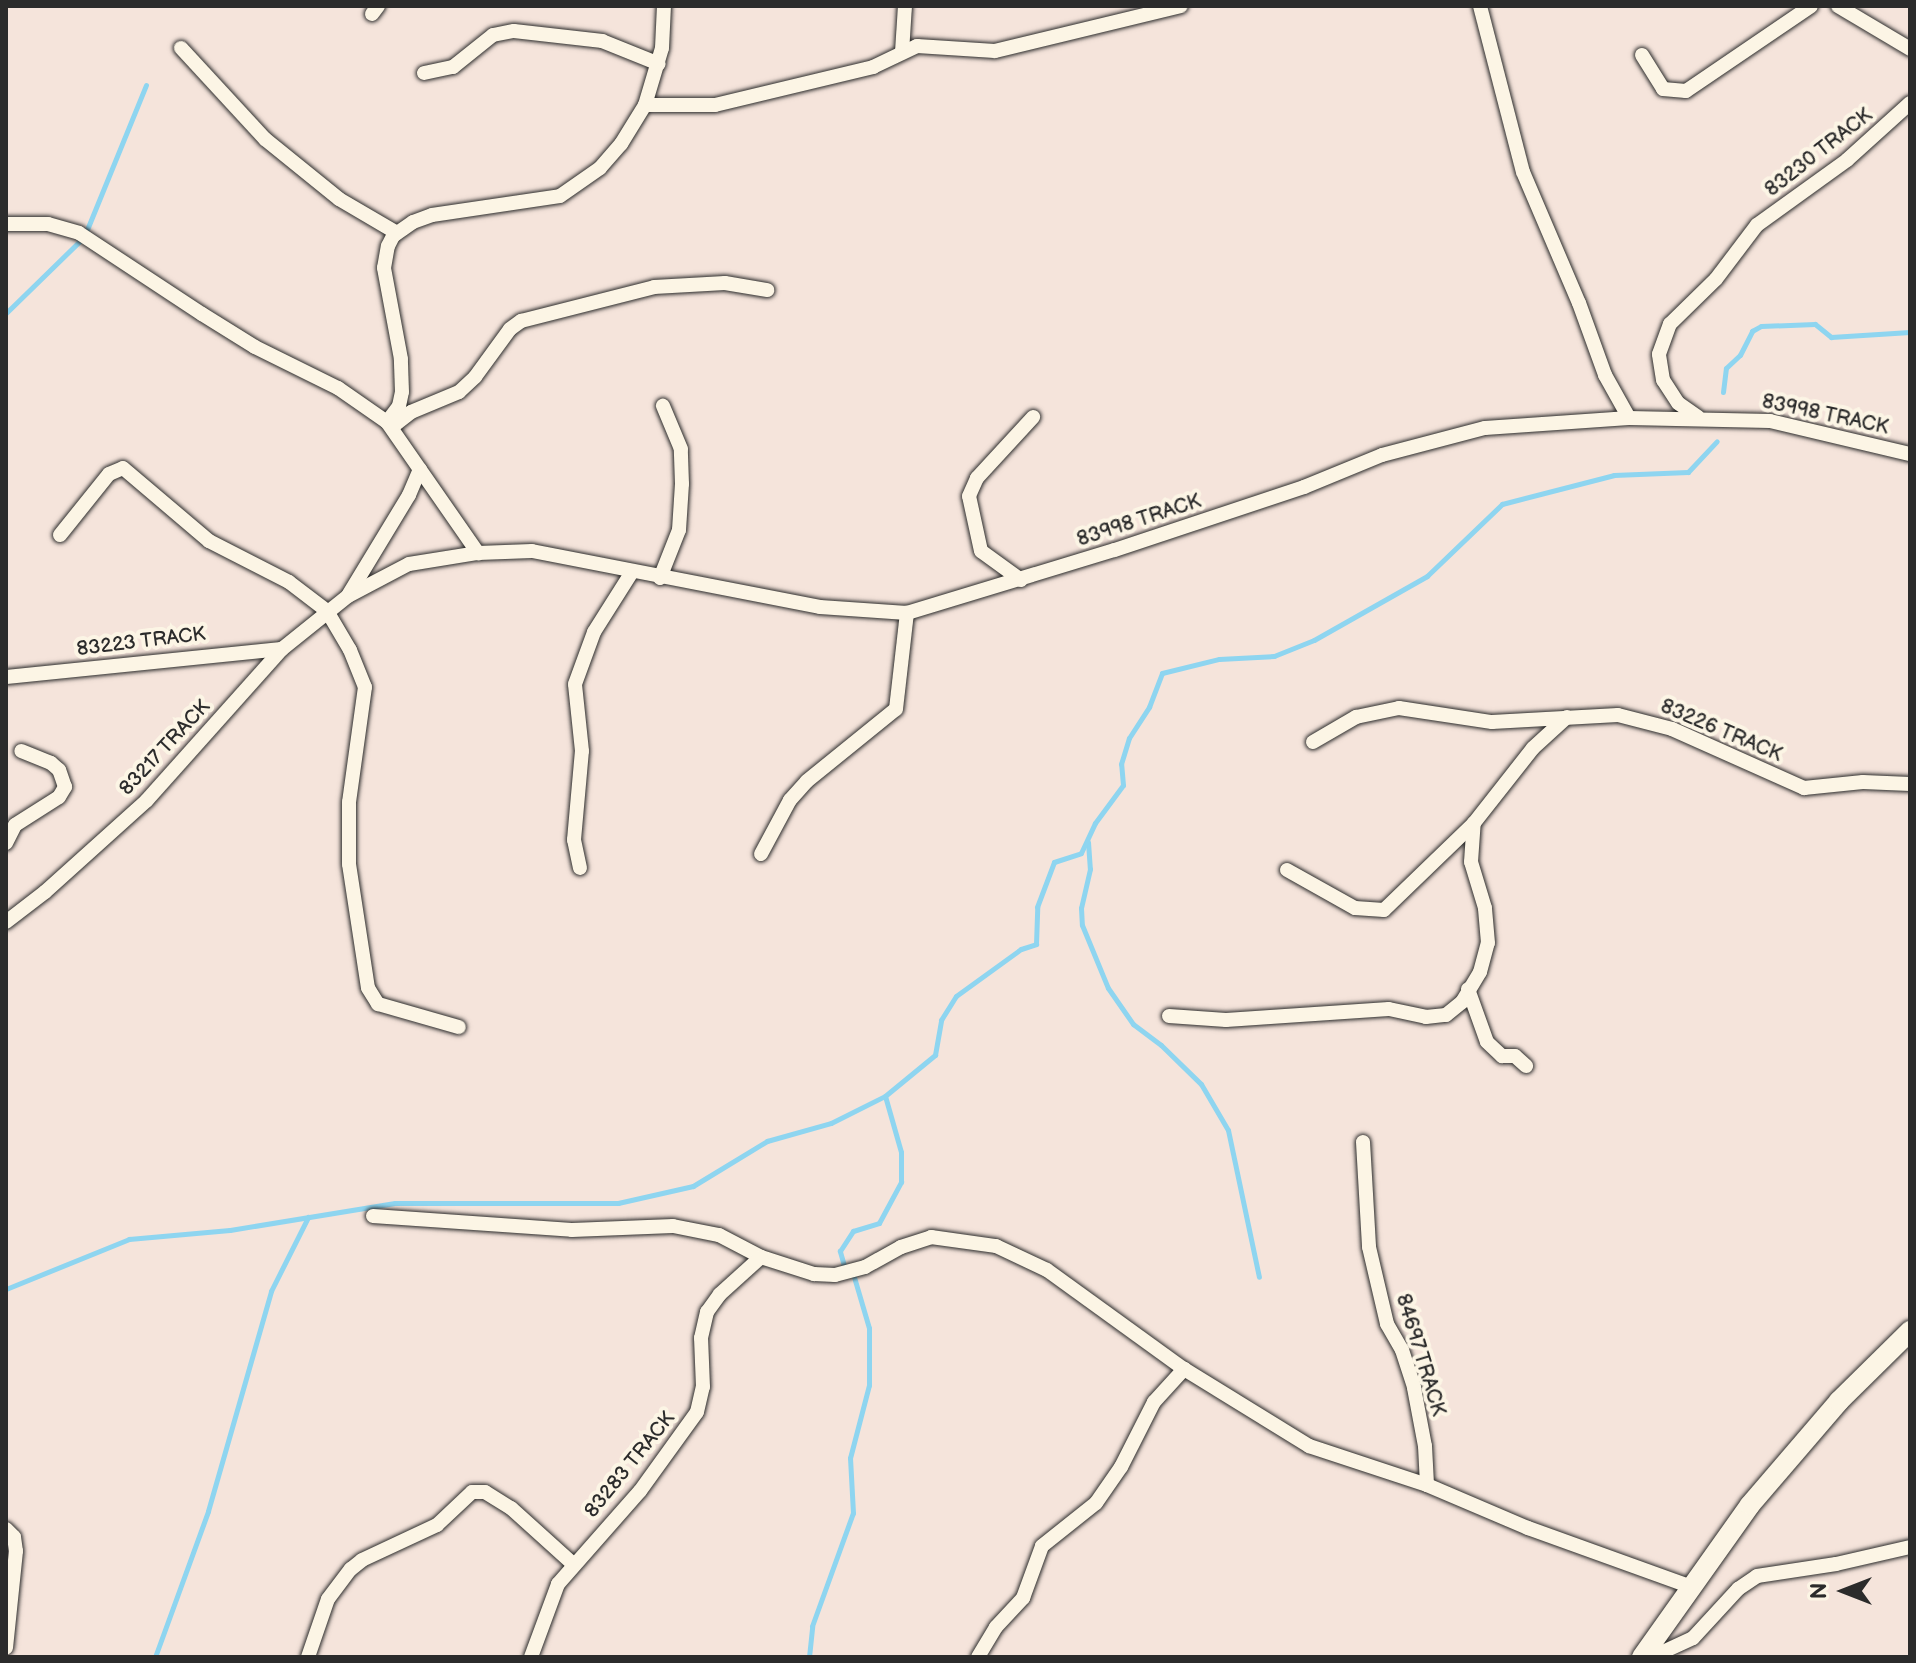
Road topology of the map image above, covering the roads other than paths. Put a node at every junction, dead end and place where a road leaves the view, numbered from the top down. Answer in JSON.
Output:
{"nodes":[{"id":1,"x":664,"y":6,"type":"edge"},
{"id":2,"x":905,"y":6,"type":"edge"},
{"id":3,"x":1181,"y":6,"type":"edge"},
{"id":4,"x":1480,"y":6,"type":"edge"},
{"id":5,"x":1811,"y":6,"type":"edge"},
{"id":6,"x":1838,"y":6,"type":"edge"},
{"id":7,"x":181,"y":48,"type":"dead end"},
{"id":8,"x":1910,"y":49,"type":"edge"},
{"id":9,"x":902,"y":52,"type":"junction"},
{"id":10,"x":1642,"y":55,"type":"dead end"},
{"id":11,"x":659,"y":64,"type":"junction"},
{"id":12,"x":424,"y":73,"type":"dead end"},
{"id":13,"x":1910,"y":103,"type":"edge"},
{"id":14,"x":645,"y":105,"type":"junction"},
{"id":15,"x":6,"y":224,"type":"edge"},
{"id":16,"x":397,"y":233,"type":"junction"},
{"id":17,"x":767,"y":290,"type":"dead end"},
{"id":18,"x":663,"y":406,"type":"dead end"},
{"id":19,"x":1033,"y":417,"type":"dead end"},
{"id":20,"x":1698,"y":417,"type":"junction"},
{"id":21,"x":1629,"y":418,"type":"junction"},
{"id":22,"x":390,"y":424,"type":"junction"},
{"id":23,"x":1910,"y":454,"type":"edge"},
{"id":24,"x":420,"y":469,"type":"junction"},
{"id":25,"x":60,"y":535,"type":"dead end"},
{"id":26,"x":478,"y":553,"type":"junction"},
{"id":27,"x":632,"y":572,"type":"junction"},
{"id":28,"x":660,"y":578,"type":"junction"},
{"id":29,"x":1021,"y":580,"type":"junction"},
{"id":30,"x":348,"y":596,"type":"junction"},
{"id":31,"x":327,"y":611,"type":"junction"},
{"id":32,"x":907,"y":613,"type":"junction"},
{"id":33,"x":282,"y":649,"type":"junction"},
{"id":34,"x":6,"y":677,"type":"edge"},
{"id":35,"x":1567,"y":717,"type":"junction"},
{"id":36,"x":1313,"y":742,"type":"dead end"},
{"id":37,"x":21,"y":751,"type":"dead end"},
{"id":38,"x":1910,"y":784,"type":"edge"},
{"id":39,"x":1474,"y":823,"type":"junction"},
{"id":40,"x":6,"y":843,"type":"edge"},
{"id":41,"x":761,"y":854,"type":"dead end"},
{"id":42,"x":580,"y":868,"type":"dead end"},
{"id":43,"x":1287,"y":870,"type":"dead end"},
{"id":44,"x":6,"y":922,"type":"edge"},
{"id":45,"x":1468,"y":989,"type":"junction"},
{"id":46,"x":1169,"y":1016,"type":"dead end"},
{"id":47,"x":459,"y":1027,"type":"dead end"},
{"id":48,"x":1526,"y":1066,"type":"dead end"},
{"id":49,"x":1363,"y":1142,"type":"dead end"},
{"id":50,"x":373,"y":1216,"type":"dead end"},
{"id":51,"x":761,"y":1257,"type":"junction"},
{"id":52,"x":1910,"y":1331,"type":"edge"},
{"id":53,"x":1184,"y":1369,"type":"junction"},
{"id":54,"x":1427,"y":1485,"type":"junction"},
{"id":55,"x":6,"y":1529,"type":"edge"},
{"id":56,"x":1910,"y":1547,"type":"edge"},
{"id":57,"x":573,"y":1564,"type":"junction"},
{"id":58,"x":1689,"y":1586,"type":"junction"},
{"id":59,"x":6,"y":1647,"type":"edge"},
{"id":60,"x":308,"y":1657,"type":"edge"},
{"id":61,"x":531,"y":1657,"type":"edge"},
{"id":62,"x":978,"y":1657,"type":"edge"},
{"id":63,"x":1642,"y":1657,"type":"edge"},
{"id":64,"x":1652,"y":1657,"type":"edge"}],
"edges":[{"from":1,"to":11,"type":"street"},
{"from":2,"to":9,"type":"street"},
{"from":3,"to":9,"type":"street"},
{"from":4,"to":21,"type":"street"},
{"from":5,"to":10,"type":"street"},
{"from":6,"to":8,"type":"street"},
{"from":7,"to":16,"type":"street"},
{"from":9,"to":14,"type":"street"},
{"from":11,"to":12,"type":"street"},
{"from":11,"to":14,"type":"street"},
{"from":13,"to":20,"type":"street","name":"83230 TRACK"},
{"from":14,"to":16,"type":"street"},
{"from":15,"to":22,"type":"street"},
{"from":16,"to":22,"type":"street"},
{"from":17,"to":22,"type":"street"},
{"from":18,"to":28,"type":"street"},
{"from":19,"to":29,"type":"street"},
{"from":20,"to":21,"type":"street","name":"83998 TRACK"},
{"from":20,"to":23,"type":"street","name":"83998 TRACK"},
{"from":21,"to":29,"type":"street","name":"83998 TRACK"},
{"from":22,"to":24,"type":"street"},
{"from":24,"to":26,"type":"street"},
{"from":24,"to":30,"type":"street","name":"83217 TRACK"},
{"from":25,"to":31,"type":"street"},
{"from":26,"to":27,"type":"street","name":"83998 TRACK"},
{"from":26,"to":30,"type":"street","name":"83217 TRACK"},
{"from":27,"to":28,"type":"street","name":"83998 TRACK"},
{"from":27,"to":42,"type":"street"},
{"from":28,"to":32,"type":"street","name":"83998 TRACK"},
{"from":29,"to":32,"type":"street","name":"83998 TRACK"},
{"from":30,"to":31,"type":"street","name":"83217 TRACK"},
{"from":31,"to":33,"type":"street","name":"83217 TRACK"},
{"from":31,"to":47,"type":"street"},
{"from":32,"to":41,"type":"street"},
{"from":33,"to":34,"type":"street","name":"83223 TRACK"},
{"from":33,"to":44,"type":"street","name":"83217 TRACK"},
{"from":35,"to":36,"type":"street","name":"83226 TRACK"},
{"from":35,"to":38,"type":"street","name":"83226 TRACK"},
{"from":35,"to":39,"type":"street"},
{"from":37,"to":40,"type":"street"},
{"from":39,"to":43,"type":"street"},
{"from":39,"to":45,"type":"street"},
{"from":45,"to":46,"type":"street"},
{"from":45,"to":48,"type":"street"},
{"from":49,"to":54,"type":"street","name":"84697 TRACK"},
{"from":50,"to":51,"type":"street"},
{"from":51,"to":53,"type":"street"},
{"from":51,"to":57,"type":"street","name":"83283 TRACK"},
{"from":52,"to":58,"type":"main road"},
{"from":53,"to":54,"type":"street"},
{"from":53,"to":62,"type":"street"},
{"from":54,"to":58,"type":"street"},
{"from":55,"to":59,"type":"street"},
{"from":56,"to":64,"type":"street"},
{"from":57,"to":60,"type":"street"},
{"from":57,"to":61,"type":"street","name":"83283 TRACK"},
{"from":58,"to":63,"type":"main road"}]}
